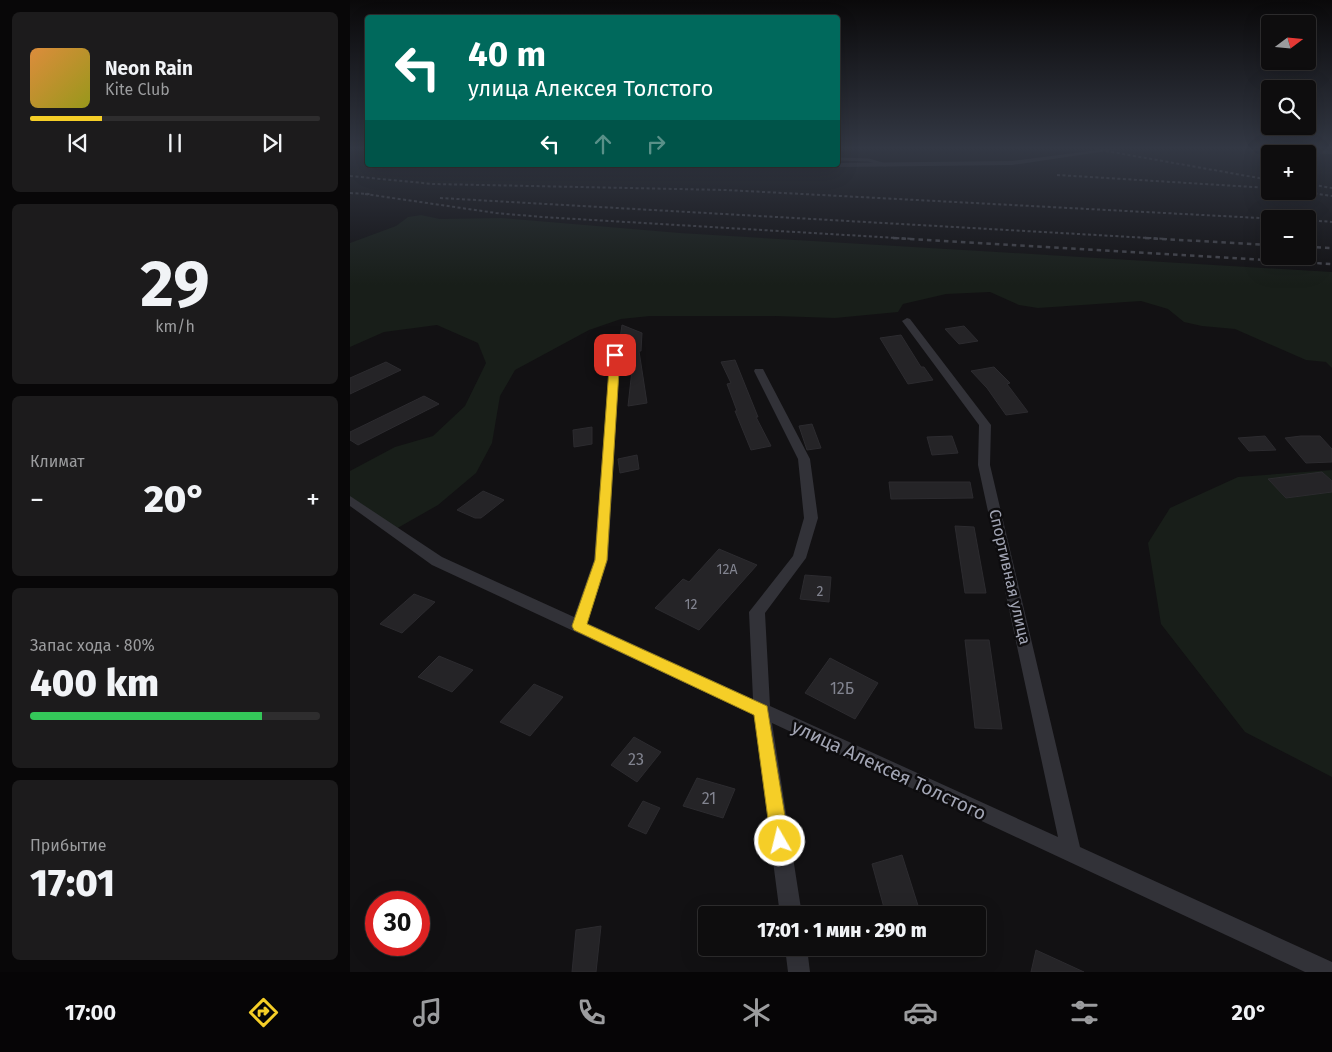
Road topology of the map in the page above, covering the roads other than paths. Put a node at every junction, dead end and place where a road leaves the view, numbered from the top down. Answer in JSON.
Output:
{"nodes":[{"id":1,"x":907,"y":321,"type":"dead end"},
{"id":2,"x":615,"y":355,"type":"dead end"},
{"id":3,"x":758,"y":371,"type":"dead end"},
{"id":4,"x":350,"y":500,"type":"edge"},
{"id":5,"x":579,"y":626,"type":"junction"},
{"id":6,"x":762,"y":711,"type":"junction"},
{"id":7,"x":1072,"y":854,"type":"junction"},
{"id":8,"x":790,"y":906,"type":"edge"},
{"id":9,"x":797,"y":956,"type":"edge"},
{"id":10,"x":799,"y":972,"type":"edge"},
{"id":11,"x":1330,"y":972,"type":"edge"}],
"edges":[{"from":1,"to":7,"type":"street","name":"Спортивная улица"},
{"from":2,"to":5,"type":"street"},
{"from":3,"to":6,"type":"street"},
{"from":4,"to":5,"type":"street","name":"улица Алексея Толстого"},
{"from":5,"to":6,"type":"street","name":"улица Алексея Толстого"},
{"from":6,"to":7,"type":"street","name":"улица Алексея Толстого"},
{"from":6,"to":8,"type":"street"},
{"from":7,"to":11,"type":"street","name":"улица Алексея Толстого"},
{"from":9,"to":10,"type":"street"}]}
